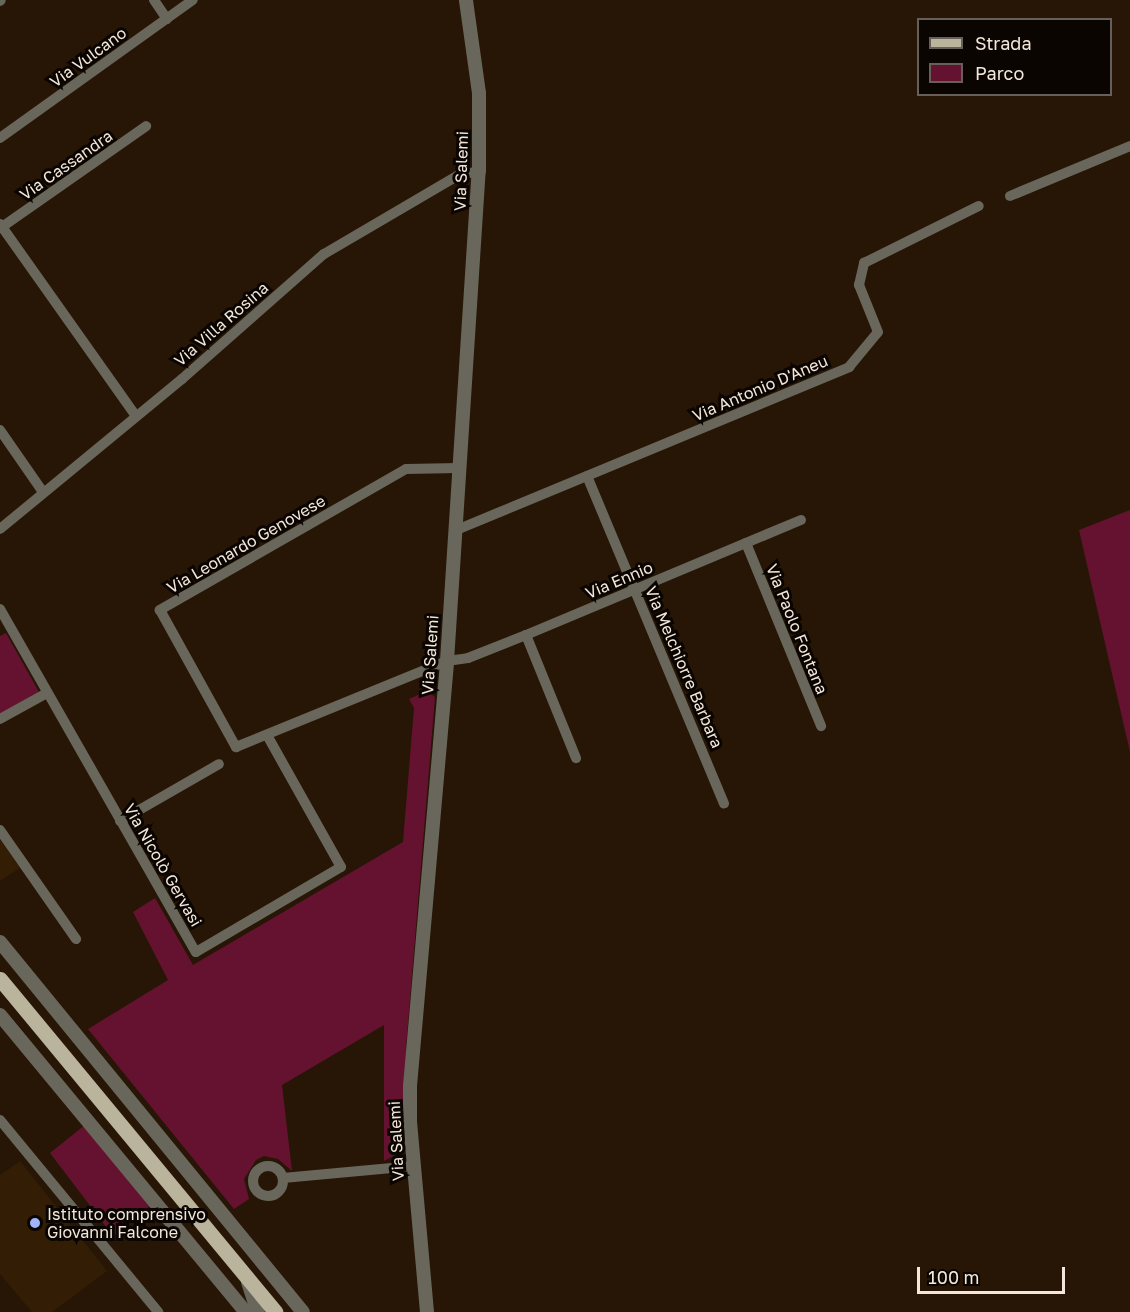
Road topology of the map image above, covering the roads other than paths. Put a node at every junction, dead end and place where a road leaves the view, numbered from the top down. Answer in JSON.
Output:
{"nodes":[{"id":1,"x":154,"y":0,"type":"edge"},
{"id":2,"x":193,"y":0,"type":"edge"},
{"id":3,"x":466,"y":0,"type":"edge"},
{"id":4,"x":167,"y":19,"type":"junction"},
{"id":5,"x":146,"y":126,"type":"dead end"},
{"id":6,"x":0,"y":138,"type":"edge"},
{"id":7,"x":1130,"y":146,"type":"edge"},
{"id":8,"x":479,"y":171,"type":"junction"},
{"id":9,"x":1010,"y":196,"type":"dead end"},
{"id":10,"x":979,"y":206,"type":"dead end"},
{"id":11,"x":1,"y":226,"type":"edge"},
{"id":12,"x":136,"y":416,"type":"junction"},
{"id":13,"x":0,"y":430,"type":"edge"},
{"id":14,"x":458,"y":468,"type":"junction"},
{"id":15,"x":587,"y":476,"type":"junction"},
{"id":16,"x":43,"y":492,"type":"junction"},
{"id":17,"x":801,"y":520,"type":"dead end"},
{"id":18,"x":0,"y":529,"type":"edge"},
{"id":19,"x":454,"y":531,"type":"junction"},
{"id":20,"x":746,"y":543,"type":"junction"},
{"id":21,"x":635,"y":589,"type":"junction"},
{"id":22,"x":0,"y":609,"type":"edge"},
{"id":23,"x":526,"y":635,"type":"junction"},
{"id":24,"x":447,"y":661,"type":"junction"},
{"id":25,"x":47,"y":693,"type":"junction"},
{"id":26,"x":0,"y":719,"type":"edge"},
{"id":27,"x":821,"y":726,"type":"dead end"},
{"id":28,"x":267,"y":735,"type":"junction"},
{"id":29,"x":236,"y":747,"type":"joint"},
{"id":30,"x":576,"y":758,"type":"dead end"},
{"id":31,"x":219,"y":764,"type":"dead end"},
{"id":32,"x":724,"y":804,"type":"dead end"},
{"id":33,"x":120,"y":821,"type":"junction"},
{"id":34,"x":0,"y":830,"type":"edge"},
{"id":35,"x":76,"y":939,"type":"dead end"},
{"id":36,"x":0,"y":942,"type":"edge"},
{"id":37,"x":0,"y":979,"type":"edge"},
{"id":38,"x":0,"y":1015,"type":"edge"},
{"id":39,"x":0,"y":1120,"type":"edge"},
{"id":40,"x":413,"y":1166,"type":"junction"},
{"id":41,"x":283,"y":1178,"type":"dead end"},
{"id":42,"x":246,"y":1274,"type":"junction"},
{"id":43,"x":158,"y":1312,"type":"edge"},
{"id":44,"x":246,"y":1312,"type":"edge"},
{"id":45,"x":258,"y":1312,"type":"edge"},
{"id":46,"x":275,"y":1312,"type":"edge"},
{"id":47,"x":303,"y":1312,"type":"edge"},
{"id":48,"x":427,"y":1312,"type":"edge"}],
"edges":[{"from":1,"to":4,"type":"street"},
{"from":2,"to":4,"type":"street","name":"Via Vulcano"},
{"from":3,"to":8,"type":"street","name":"Via Salemi"},
{"from":4,"to":6,"type":"street","name":"Via Vulcano"},
{"from":5,"to":11,"type":"street","name":"Via Cassandra"},
{"from":7,"to":9,"type":"street"},
{"from":8,"to":12,"type":"street","name":"Via Villa Rosina"},
{"from":8,"to":14,"type":"street","name":"Via Salemi"},
{"from":10,"to":15,"type":"street","name":"Via Antonio D'Aneu"},
{"from":11,"to":12,"type":"street"},
{"from":12,"to":16,"type":"street","name":"Via Villa Rosina"},
{"from":13,"to":16,"type":"street"},
{"from":14,"to":19,"type":"street","name":"Via Salemi"},
{"from":14,"to":29,"type":"street","name":"Via Leonardo Genovese"},
{"from":15,"to":19,"type":"street","name":"Via Antonio D'Aneu"},
{"from":15,"to":21,"type":"street","name":"Via Melchiorre Barbara"},
{"from":16,"to":18,"type":"street","name":"Via Villa Rosina"},
{"from":17,"to":20,"type":"street","name":"Via Ennio"},
{"from":19,"to":24,"type":"street","name":"Via Salemi"},
{"from":20,"to":21,"type":"street","name":"Via Ennio"},
{"from":20,"to":27,"type":"street","name":"Via Paolo Fontana"},
{"from":21,"to":23,"type":"street","name":"Via Ennio"},
{"from":21,"to":32,"type":"street","name":"Via Melchiorre Barbara"},
{"from":22,"to":25,"type":"street","name":"Via Nicolò Gervasi"},
{"from":23,"to":24,"type":"street","name":"Via Ennio"},
{"from":23,"to":30,"type":"street"},
{"from":24,"to":28,"type":"street","name":"Via Ennio"},
{"from":24,"to":40,"type":"street","name":"Via Salemi"},
{"from":25,"to":26,"type":"street"},
{"from":25,"to":33,"type":"street","name":"Via Nicolò Gervasi"},
{"from":28,"to":29,"type":"street","name":"Via Ennio"},
{"from":28,"to":33,"type":"street","name":"Via Nicolò Gervasi"},
{"from":31,"to":33,"type":"street"},
{"from":34,"to":35,"type":"street"},
{"from":36,"to":47,"type":"street"},
{"from":37,"to":42,"type":"main road"},
{"from":38,"to":44,"type":"street"},
{"from":39,"to":43,"type":"street"},
{"from":40,"to":41,"type":"street"},
{"from":40,"to":48,"type":"street","name":"Via Salemi"},
{"from":42,"to":45,"type":"street"},
{"from":42,"to":46,"type":"main road"}]}
